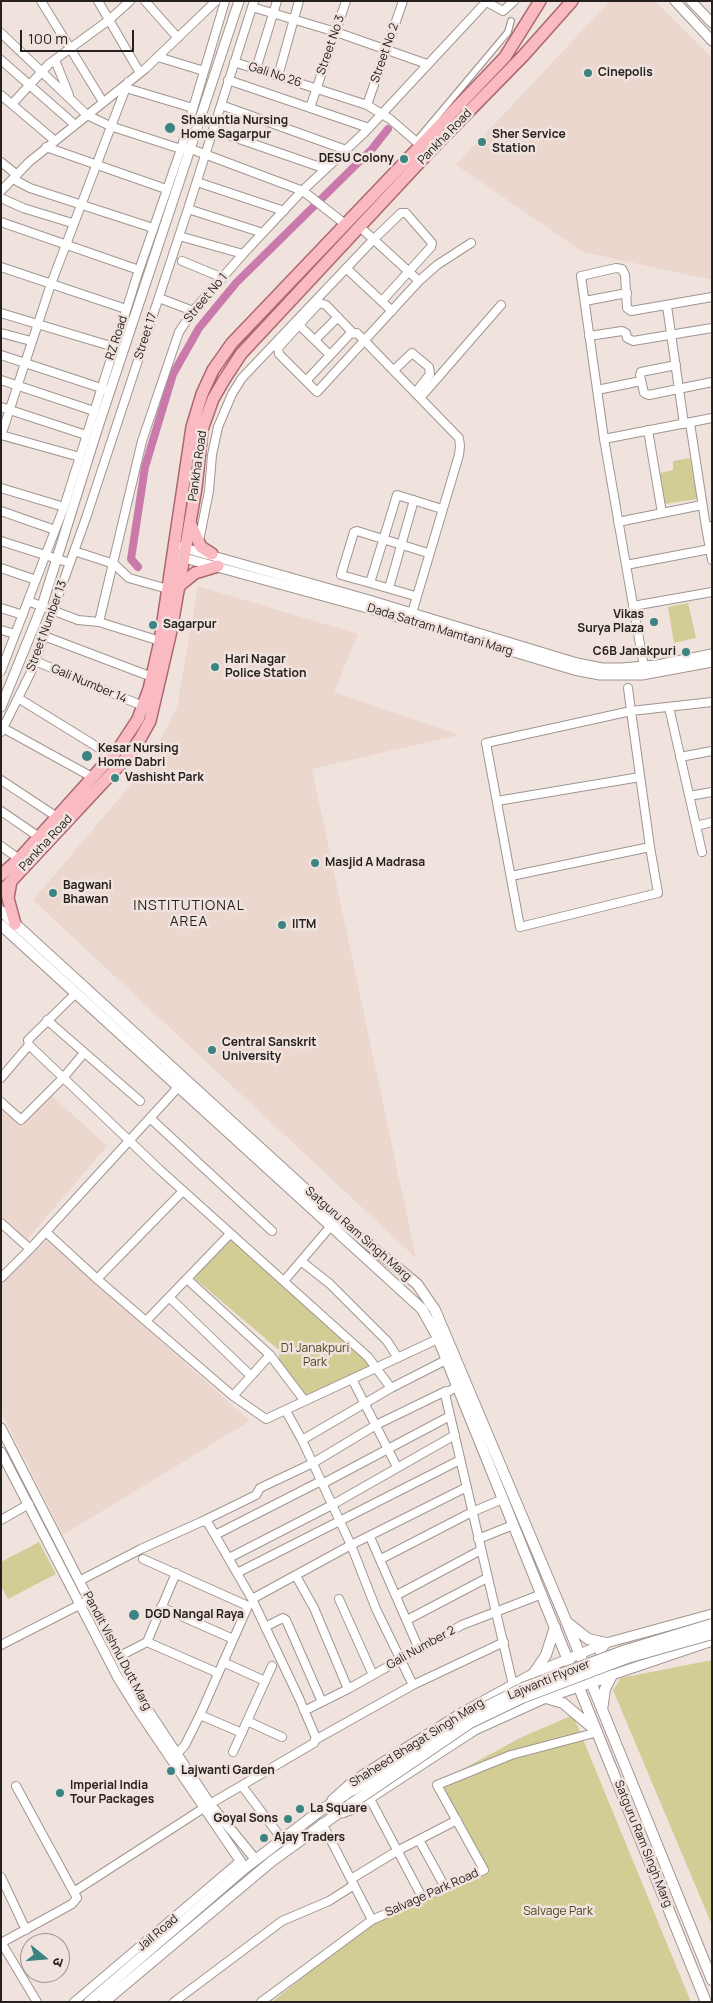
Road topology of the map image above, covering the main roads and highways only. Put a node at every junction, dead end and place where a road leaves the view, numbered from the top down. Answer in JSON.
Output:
{"nodes":[{"id":1,"x":540,"y":1,"type":"edge"},
{"id":2,"x":572,"y":1,"type":"edge"},
{"id":3,"x":191,"y":521,"type":"junction"},
{"id":4,"x":212,"y":554,"type":"road end"},
{"id":5,"x":218,"y":566,"type":"road end"},
{"id":6,"x":173,"y":588,"type":"junction"},
{"id":7,"x":6,"y":878,"type":"edge"},
{"id":8,"x":1,"y":892,"type":"edge"},
{"id":9,"x":1,"y":911,"type":"edge"},
{"id":10,"x":16,"y":924,"type":"junction"},
{"id":11,"x":1,"y":925,"type":"edge"},
{"id":12,"x":182,"y":1083,"type":"junction"},
{"id":13,"x":567,"y":1622,"type":"junction"},
{"id":14,"x":712,"y":1624,"type":"edge"},
{"id":15,"x":555,"y":1627,"type":"junction"},
{"id":16,"x":712,"y":1634,"type":"edge"},
{"id":17,"x":606,"y":1643,"type":"road end"},
{"id":18,"x":534,"y":1673,"type":"road end"},
{"id":19,"x":590,"y":1682,"type":"junction"},
{"id":20,"x":546,"y":1698,"type":"road end"},
{"id":21,"x":602,"y":1711,"type":"junction"},
{"id":22,"x":598,"y":1732,"type":"junction"},
{"id":23,"x":324,"y":1817,"type":"junction"},
{"id":24,"x":712,"y":1980,"type":"edge"},
{"id":25,"x":120,"y":1982,"type":"junction"},
{"id":26,"x":89,"y":2002,"type":"edge"},
{"id":27,"x":104,"y":2002,"type":"edge"},
{"id":28,"x":706,"y":2002,"type":"edge"}],
"edges":[{"from":1,"to":6,"type":"main road","name":"Pankha Road"},
{"from":2,"to":3,"type":"main road","name":"Pankha Road"},
{"from":3,"to":4,"type":"main road"},
{"from":3,"to":6,"type":"main road","name":"Pankha Road"},
{"from":5,"to":6,"type":"main road"},
{"from":6,"to":7,"type":"main road","name":"Pankha Road"},
{"from":6,"to":7,"type":"main road","name":"Pankha Road"},
{"from":7,"to":8,"type":"main road","name":"Pankha Road"},
{"from":7,"to":10,"type":"main road"},
{"from":9,"to":10,"type":"main road","name":"Satguru Ram Singh Marg"},
{"from":10,"to":12,"type":"main road","name":"Satguru Ram Singh Marg"},
{"from":11,"to":12,"type":"main road","name":"Satguru Ram Singh Marg"},
{"from":12,"to":13,"type":"main road","name":"Satguru Ram Singh Marg"},
{"from":12,"to":15,"type":"main road","name":"Satguru Ram Singh Marg"},
{"from":13,"to":17,"type":"main road"},
{"from":13,"to":19,"type":"main road","name":"Satguru Ram Singh Marg"},
{"from":14,"to":23,"type":"main road","name":"Lajwanti Flyover","bridge":true},
{"from":15,"to":18,"type":"main road"},
{"from":15,"to":22,"type":"main road","name":"Satguru Ram Singh Marg"},
{"from":16,"to":23,"type":"main road","name":"Lajwanti Flyover","bridge":true},
{"from":19,"to":21,"type":"main road","name":"Satguru Ram Singh Marg"},
{"from":19,"to":21,"type":"main road"},
{"from":20,"to":22,"type":"main road"},
{"from":21,"to":24,"type":"main road","name":"Satguru Ram Singh Marg"},
{"from":22,"to":28,"type":"main road","name":"Satguru Ram Singh Marg"},
{"from":23,"to":25,"type":"main road","name":"Shaheed Bhagat Singh Marg"},
{"from":23,"to":25,"type":"main road","name":"Shaheed Bhagat Singh Marg"},
{"from":25,"to":26,"type":"main road"},
{"from":25,"to":27,"type":"main road"}]}
